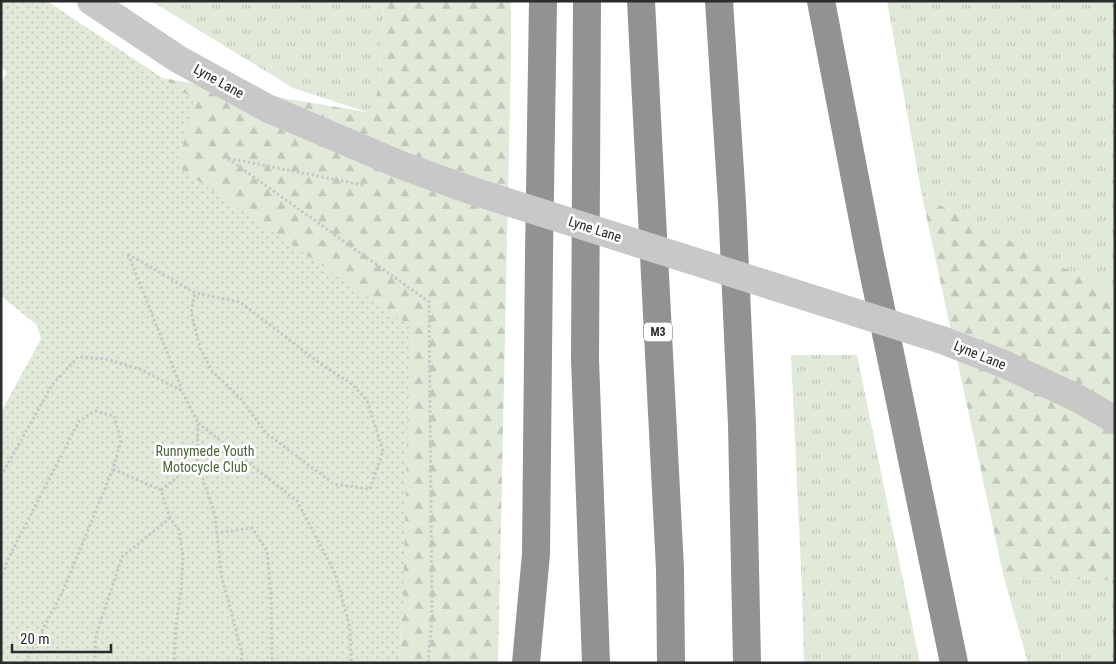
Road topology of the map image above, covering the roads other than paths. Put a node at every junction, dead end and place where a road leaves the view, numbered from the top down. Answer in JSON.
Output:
{"nodes":[{"id":1,"x":91,"y":1,"type":"edge"},
{"id":2,"x":543,"y":1,"type":"edge"},
{"id":3,"x":587,"y":1,"type":"edge"},
{"id":4,"x":641,"y":1,"type":"edge"},
{"id":5,"x":719,"y":1,"type":"edge"},
{"id":6,"x":821,"y":1,"type":"edge"},
{"id":7,"x":1115,"y":420,"type":"edge"},
{"id":8,"x":526,"y":663,"type":"edge"},
{"id":9,"x":596,"y":663,"type":"edge"},
{"id":10,"x":671,"y":663,"type":"edge"},
{"id":11,"x":748,"y":663,"type":"edge"},
{"id":12,"x":954,"y":663,"type":"edge"}],
"edges":[{"from":1,"to":7,"type":"street","name":"Lyne Lane","bridge":true},
{"from":2,"to":8,"type":"highway"},
{"from":3,"to":9,"type":"highway"},
{"from":4,"to":10,"type":"highway","number":"M3"},
{"from":5,"to":11,"type":"highway"},
{"from":6,"to":12,"type":"highway"}]}
